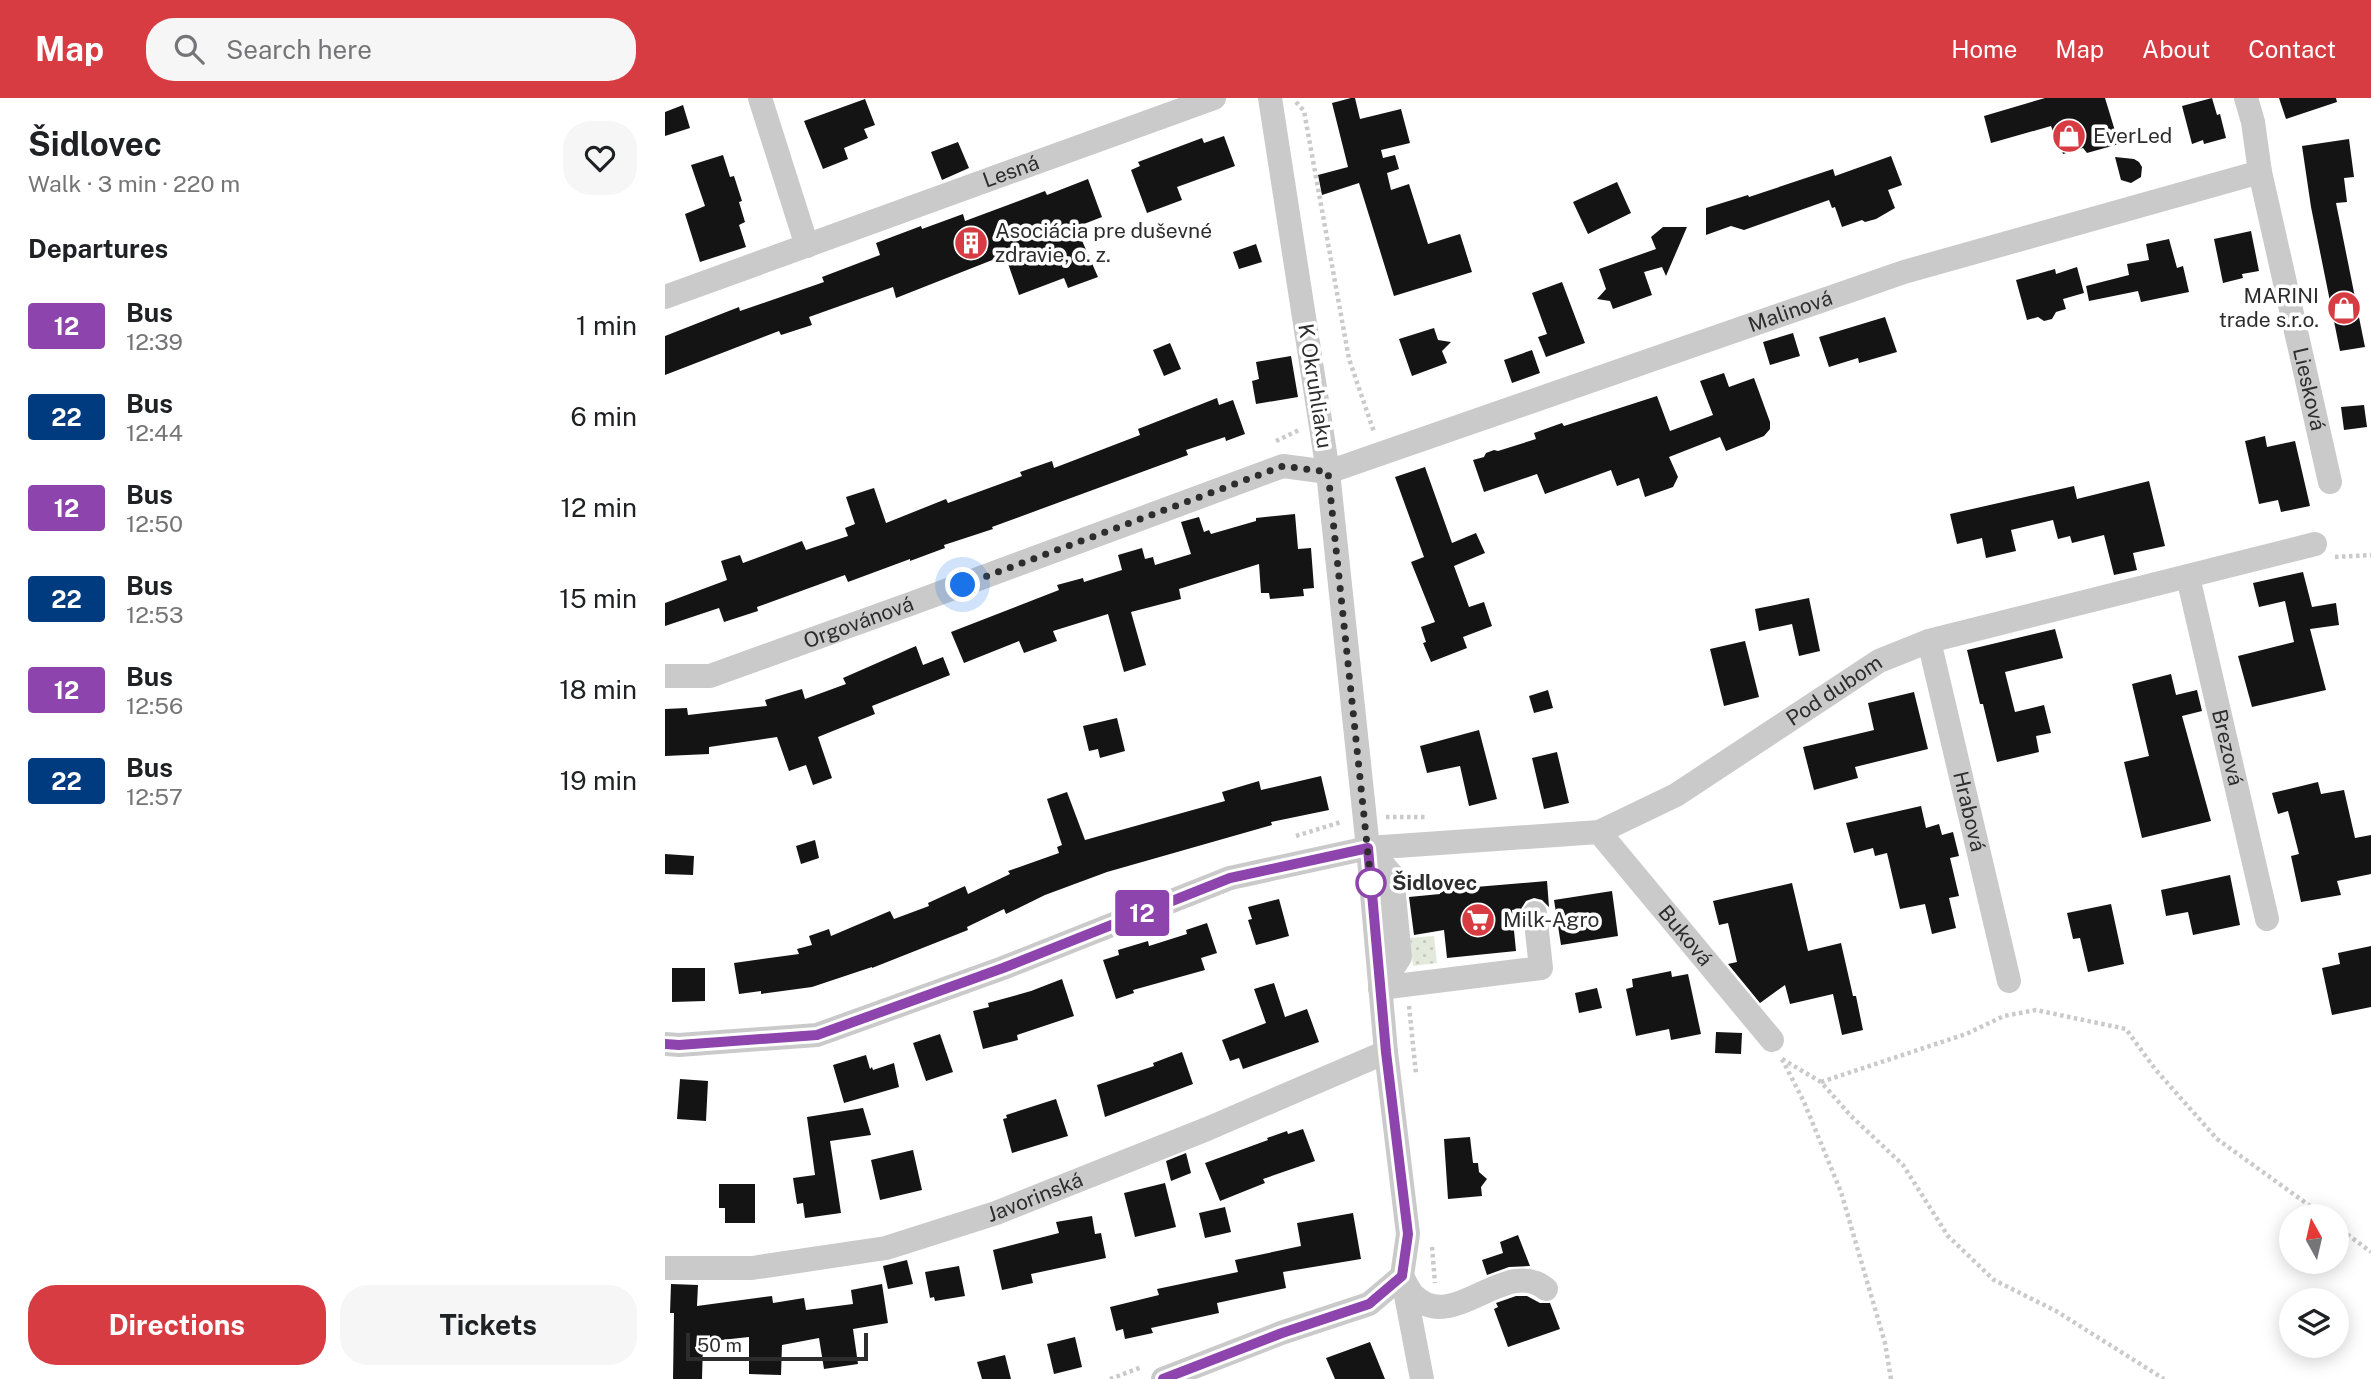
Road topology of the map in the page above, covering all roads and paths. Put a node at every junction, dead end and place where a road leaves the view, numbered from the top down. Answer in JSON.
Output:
{"nodes":[{"id":1,"x":760,"y":98,"type":"edge"},
{"id":2,"x":1214,"y":98,"type":"edge"},
{"id":3,"x":2246,"y":98,"type":"edge"},
{"id":4,"x":1271,"y":100,"type":"edge"},
{"id":5,"x":2260,"y":172,"type":"junction"},
{"id":6,"x":807,"y":246,"type":"junction"},
{"id":7,"x":665,"y":297,"type":"edge"},
{"id":8,"x":1307,"y":426,"type":"dead end"},
{"id":9,"x":1269,"y":445,"type":"dead end"},
{"id":10,"x":1381,"y":453,"type":"junction"},
{"id":11,"x":1328,"y":472,"type":"junction"},
{"id":12,"x":2330,"y":482,"type":"dead end"},
{"id":13,"x":2315,"y":544,"type":"joint"},
{"id":14,"x":2371,"y":555,"type":"edge"},
{"id":15,"x":2188,"y":577,"type":"junction"},
{"id":16,"x":1929,"y":641,"type":"junction"},
{"id":17,"x":665,"y":677,"type":"edge"},
{"id":18,"x":1339,"y":809,"type":"dead end"},
{"id":19,"x":1599,"y":832,"type":"junction"},
{"id":20,"x":1292,"y":838,"type":"dead end"},
{"id":21,"x":1368,"y":848,"type":"junction"},
{"id":22,"x":1535,"y":913,"type":"dead end"},
{"id":23,"x":2267,"y":919,"type":"dead end"},
{"id":24,"x":2009,"y":981,"type":"dead end"},
{"id":25,"x":1380,"y":988,"type":"junction"},
{"id":26,"x":665,"y":1044,"type":"edge"},
{"id":27,"x":1777,"y":1049,"type":"junction"},
{"id":28,"x":1386,"y":1052,"type":"junction"},
{"id":29,"x":1821,"y":1082,"type":"junction"},
{"id":30,"x":2307,"y":1204,"type":"edge"},
{"id":31,"x":2349,"y":1236,"type":"edge"},
{"id":32,"x":2371,"y":1252,"type":"edge"},
{"id":33,"x":665,"y":1268,"type":"edge"},
{"id":34,"x":1402,"y":1276,"type":"junction"},
{"id":35,"x":1546,"y":1289,"type":"dead end"},
{"id":36,"x":1156,"y":1372,"type":"edge"},
{"id":37,"x":1110,"y":1379,"type":"edge"},
{"id":38,"x":1423,"y":1379,"type":"edge"},
{"id":39,"x":1891,"y":1379,"type":"edge"},
{"id":40,"x":2164,"y":1379,"type":"edge"}],
"edges":[{"from":1,"to":6,"type":"street"},
{"from":2,"to":6,"type":"street","name":"Lesná"},
{"from":3,"to":5,"type":"street","name":"Liesková"},
{"from":4,"to":10,"type":"path"},
{"from":4,"to":11,"type":"street","name":"K Okruhliaku"},
{"from":5,"to":10,"type":"street","name":"Malinová"},
{"from":5,"to":12,"type":"street","name":"Liesková"},
{"from":6,"to":7,"type":"street","name":"Lesná"},
{"from":8,"to":9,"type":"path"},
{"from":10,"to":11,"type":"street","name":"Malinová"},
{"from":11,"to":17,"type":"street","name":"Orgovánová"},
{"from":11,"to":21,"type":"street","name":"K Okruhliaku"},
{"from":13,"to":14,"type":"path"},
{"from":13,"to":15,"type":"street","name":"Pod dubom"},
{"from":15,"to":16,"type":"street","name":"Pod dubom"},
{"from":15,"to":23,"type":"street","name":"Brezová"},
{"from":16,"to":19,"type":"street","name":"Pod dubom"},
{"from":16,"to":24,"type":"street","name":"Hrabová"},
{"from":18,"to":20,"type":"path"},
{"from":19,"to":21,"type":"street","name":"Pod dubom"},
{"from":19,"to":27,"type":"street","name":"Buková"},
{"from":21,"to":25,"type":"street","name":"K Okruhliaku"},
{"from":21,"to":26,"type":"street","name":"Pod dubom"},
{"from":22,"to":25,"type":"street"},
{"from":25,"to":28,"type":"street","name":"K Okruhliaku"},
{"from":27,"to":29,"type":"path"},
{"from":27,"to":39,"type":"path"},
{"from":28,"to":33,"type":"street","name":"Javorinská"},
{"from":28,"to":34,"type":"street","name":"K Okruhliaku"},
{"from":29,"to":30,"type":"path"},
{"from":29,"to":40,"type":"path"},
{"from":31,"to":32,"type":"path"},
{"from":34,"to":35,"type":"street"},
{"from":34,"to":36,"type":"street"},
{"from":34,"to":38,"type":"street","name":"K Okruhliaku"},
{"from":36,"to":37,"type":"path"}]}
